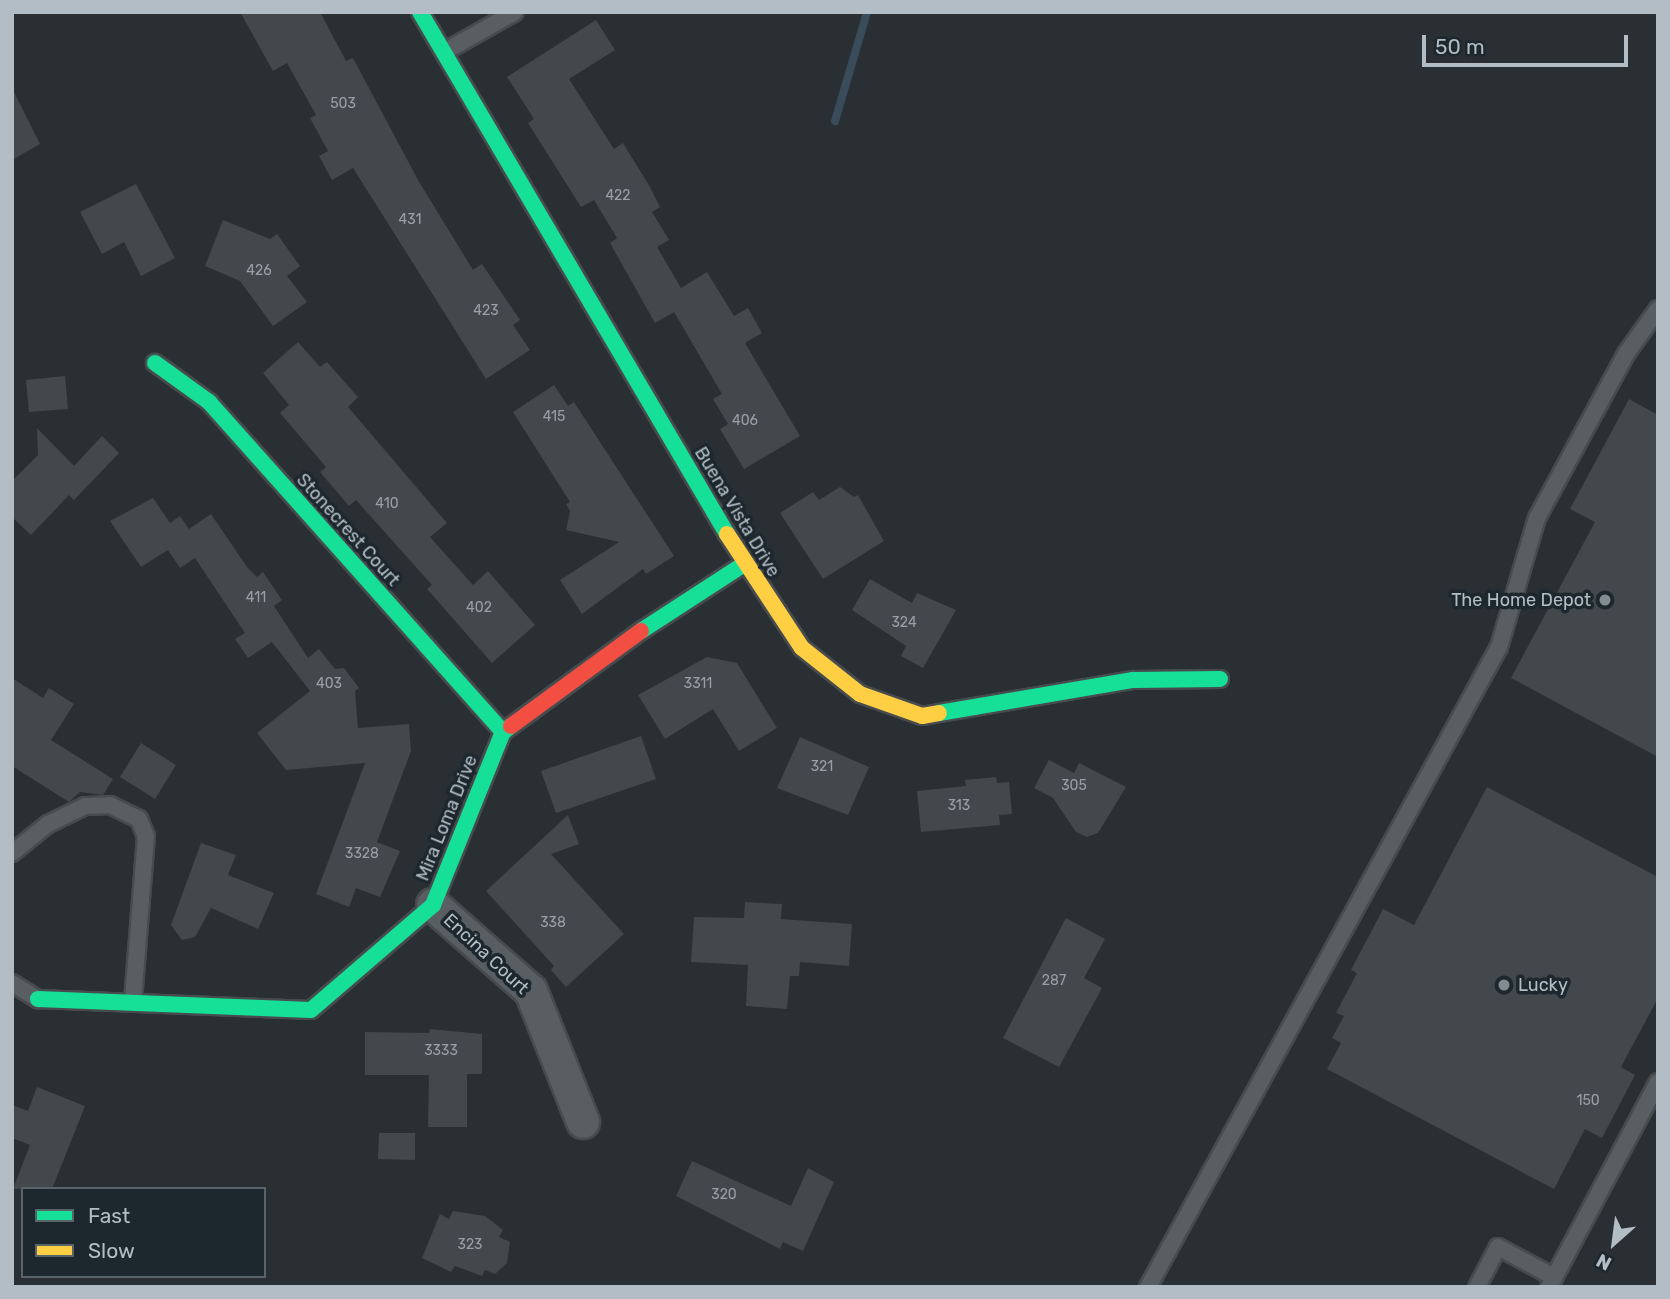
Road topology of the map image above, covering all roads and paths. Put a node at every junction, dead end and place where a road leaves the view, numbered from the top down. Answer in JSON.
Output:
{"nodes":[{"id":1,"x":420,"y":12,"type":"edge"},
{"id":2,"x":515,"y":12,"type":"edge"},
{"id":3,"x":443,"y":52,"type":"junction"},
{"id":4,"x":1658,"y":309,"type":"edge"},
{"id":5,"x":155,"y":363,"type":"dead end"},
{"id":6,"x":744,"y":564,"type":"junction"},
{"id":7,"x":1220,"y":679,"type":"dead end"},
{"id":8,"x":503,"y":732,"type":"junction"},
{"id":9,"x":12,"y":853,"type":"edge"},
{"id":10,"x":433,"y":905,"type":"junction"},
{"id":11,"x":12,"y":984,"type":"edge"},
{"id":12,"x":38,"y":999,"type":"joint"},
{"id":13,"x":133,"y":1002,"type":"junction"},
{"id":14,"x":1658,"y":1082,"type":"edge"},
{"id":15,"x":583,"y":1122,"type":"dead end"},
{"id":16,"x":1551,"y":1282,"type":"edge"},
{"id":17,"x":1147,"y":1287,"type":"edge"},
{"id":18,"x":1476,"y":1287,"type":"edge"}],
"edges":[{"from":1,"to":3,"type":"street","name":"Buena Vista Drive"},
{"from":2,"to":3,"type":"lane"},
{"from":3,"to":6,"type":"street","name":"Buena Vista Drive"},
{"from":4,"to":17,"type":"lane"},
{"from":5,"to":8,"type":"street","name":"Stonecrest Court"},
{"from":6,"to":7,"type":"street","name":"Buena Vista Drive"},
{"from":6,"to":8,"type":"street"},
{"from":8,"to":10,"type":"street","name":"Mira Loma Drive"},
{"from":9,"to":13,"type":"lane"},
{"from":10,"to":13,"type":"street","name":"Mira Loma Drive"},
{"from":10,"to":15,"type":"street","name":"Encina Court"},
{"from":11,"to":12,"type":"lane"},
{"from":12,"to":13,"type":"street","name":"Mira Loma Drive"},
{"from":14,"to":16,"type":"lane"},
{"from":16,"to":18,"type":"lane"}]}
